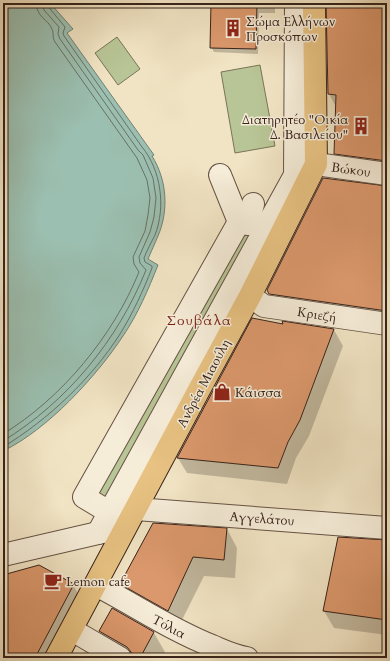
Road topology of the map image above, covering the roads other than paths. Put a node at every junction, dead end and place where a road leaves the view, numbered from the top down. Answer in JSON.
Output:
{"nodes":[{"id":1,"x":296,"y":3,"type":"edge"},
{"id":2,"x":314,"y":3,"type":"edge"},
{"id":3,"x":316,"y":164,"type":"junction"},
{"id":4,"x":387,"y":174,"type":"edge"},
{"id":5,"x":220,"y":175,"type":"dead end"},
{"id":6,"x":251,"y":220,"type":"junction"},
{"id":7,"x":250,"y":296,"type":"junction"},
{"id":8,"x":387,"y":324,"type":"edge"},
{"id":9,"x":109,"y":512,"type":"junction"},
{"id":10,"x":132,"y":517,"type":"junction"},
{"id":11,"x":387,"y":528,"type":"edge"},
{"id":12,"x":98,"y":533,"type":"junction"},
{"id":13,"x":3,"y":555,"type":"edge"},
{"id":14,"x":96,"y":585,"type":"junction"},
{"id":15,"x":72,"y":630,"type":"junction"},
{"id":16,"x":56,"y":658,"type":"edge"},
{"id":17,"x":120,"y":658,"type":"edge"},
{"id":18,"x":247,"y":658,"type":"edge"}],
"edges":[{"from":1,"to":6,"type":"street"},
{"from":2,"to":3,"type":"main road","name":"Ανδρέα Μιαούλη"},
{"from":3,"to":4,"type":"street","name":"Βώκου"},
{"from":3,"to":7,"type":"main road","name":"Ανδρέα Μιαούλη"},
{"from":5,"to":6,"type":"street"},
{"from":6,"to":9,"type":"street"},
{"from":6,"to":9,"type":"street"},
{"from":7,"to":8,"type":"street","name":"Κριεζή"},
{"from":7,"to":10,"type":"main road","name":"Ανδρέα Μιαούλη"},
{"from":9,"to":12,"type":"street"},
{"from":10,"to":11,"type":"street","name":"Αγγελάτου"},
{"from":10,"to":12,"type":"street","name":"Αγγελάτου"},
{"from":10,"to":14,"type":"main road","name":"Ανδρέα Μιαούλη"},
{"from":12,"to":13,"type":"street","name":"Αγγελάτου"},
{"from":14,"to":15,"type":"main road","name":"Ανδρέα Μιαούλη"},
{"from":14,"to":18,"type":"street","name":"Τόλια"},
{"from":15,"to":16,"type":"main road","name":"Ανδρέα Μιαούλη"},
{"from":15,"to":17,"type":"street"}]}
